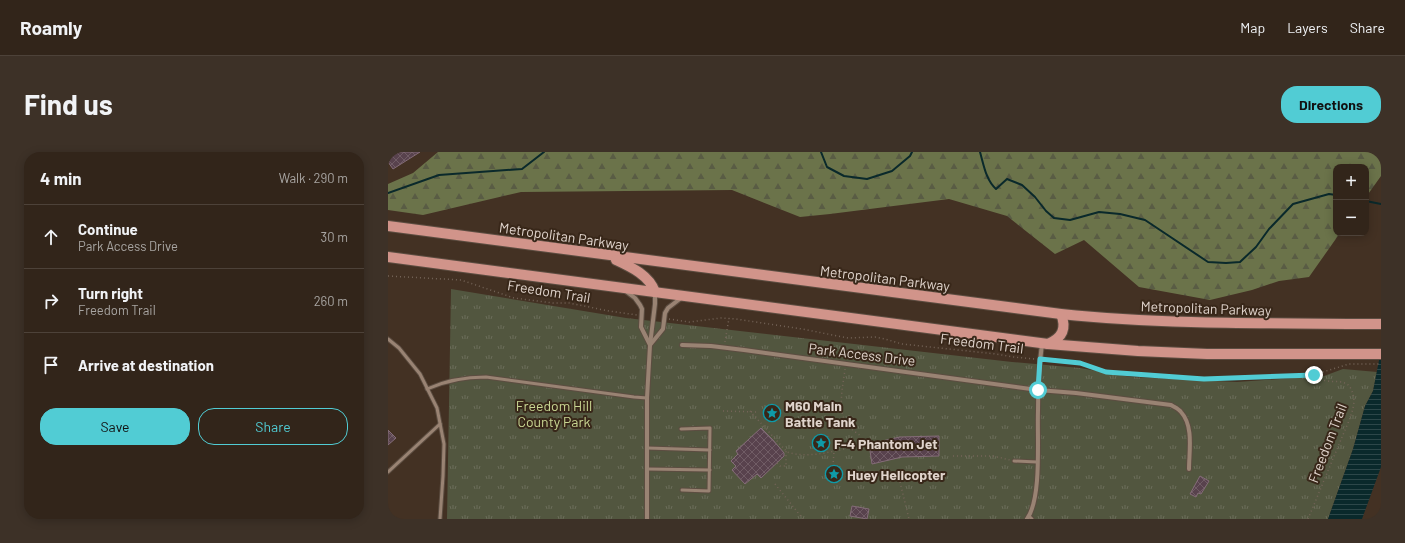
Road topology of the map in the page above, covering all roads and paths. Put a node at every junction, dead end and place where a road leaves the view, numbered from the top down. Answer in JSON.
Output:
{"nodes":[{"id":1,"x":388,"y":226,"type":"edge"},
{"id":2,"x":607,"y":256,"type":"junction"},
{"id":3,"x":388,"y":257,"type":"edge"},
{"id":4,"x":388,"y":276,"type":"edge"},
{"id":5,"x":620,"y":288,"type":"junction"},
{"id":6,"x":655,"y":292,"type":"junction"},
{"id":7,"x":684,"y":296,"type":"junction"},
{"id":8,"x":1061,"y":314,"type":"junction"},
{"id":9,"x":636,"y":315,"type":"dead end"},
{"id":10,"x":729,"y":318,"type":"junction"},
{"id":11,"x":669,"y":319,"type":"dead end"},
{"id":12,"x":1379,"y":324,"type":"edge"},
{"id":13,"x":388,"y":339,"type":"edge"},
{"id":14,"x":1045,"y":344,"type":"junction"},
{"id":15,"x":650,"y":345,"type":"junction"},
{"id":16,"x":682,"y":345,"type":"dead end"},
{"id":17,"x":724,"y":347,"type":"junction"},
{"id":18,"x":1381,"y":354,"type":"edge"},
{"id":19,"x":1040,"y":359,"type":"junction"},
{"id":20,"x":1364,"y":359,"type":"junction"},
{"id":21,"x":846,"y":363,"type":"junction"},
{"id":22,"x":1381,"y":364,"type":"edge"},
{"id":23,"x":1317,"y":374,"type":"junction"},
{"id":24,"x":427,"y":389,"type":"junction"},
{"id":25,"x":1038,"y":390,"type":"junction"},
{"id":26,"x":647,"y":398,"type":"junction"},
{"id":27,"x":723,"y":411,"type":"dead end"},
{"id":28,"x":750,"y":412,"type":"junction"},
{"id":29,"x":757,"y":412,"type":"dead end"},
{"id":30,"x":440,"y":424,"type":"junction"},
{"id":31,"x":681,"y":429,"type":"dead end"},
{"id":32,"x":862,"y":436,"type":"dead end"},
{"id":33,"x":854,"y":447,"type":"dead end"},
{"id":34,"x":647,"y":448,"type":"junction"},
{"id":35,"x":710,"y":450,"type":"junction"},
{"id":36,"x":786,"y":451,"type":"junction"},
{"id":37,"x":834,"y":451,"type":"junction"},
{"id":38,"x":953,"y":456,"type":"dead end"},
{"id":39,"x":1014,"y":461,"type":"joint"},
{"id":40,"x":1037,"y":462,"type":"junction"},
{"id":41,"x":777,"y":463,"type":"dead end"},
{"id":42,"x":833,"y":466,"type":"dead end"},
{"id":43,"x":647,"y":469,"type":"junction"},
{"id":44,"x":1189,"y":469,"type":"dead end"},
{"id":45,"x":710,"y":470,"type":"junction"},
{"id":46,"x":388,"y":472,"type":"edge"},
{"id":47,"x":900,"y":482,"type":"dead end"},
{"id":48,"x":775,"y":484,"type":"dead end"},
{"id":49,"x":682,"y":490,"type":"dead end"},
{"id":50,"x":1029,"y":518,"type":"edge"},
{"id":51,"x":440,"y":519,"type":"edge"},
{"id":52,"x":647,"y":519,"type":"edge"},
{"id":53,"x":803,"y":519,"type":"edge"},
{"id":54,"x":909,"y":519,"type":"edge"},
{"id":55,"x":1308,"y":519,"type":"edge"}],
"edges":[{"from":1,"to":2,"type":"main road","name":"Metropolitan Parkway"},
{"from":2,"to":6,"type":"main road"},
{"from":2,"to":8,"type":"main road","name":"Metropolitan Parkway"},
{"from":3,"to":5,"type":"main road"},
{"from":4,"to":9,"type":"path","name":"Freedom Trail"},
{"from":5,"to":6,"type":"main road"},
{"from":5,"to":15,"type":"street"},
{"from":6,"to":7,"type":"main road"},
{"from":6,"to":15,"type":"street"},
{"from":7,"to":14,"type":"main road"},
{"from":7,"to":15,"type":"street"},
{"from":8,"to":12,"type":"main road","name":"Metropolitan Parkway"},
{"from":8,"to":14,"type":"main road"},
{"from":10,"to":11,"type":"path","name":"Freedom Trail"},
{"from":10,"to":17,"type":"path"},
{"from":10,"to":19,"type":"path","name":"Freedom Trail"},
{"from":13,"to":24,"type":"lane"},
{"from":14,"to":19,"type":"street"},
{"from":14,"to":20,"type":"main road"},
{"from":15,"to":26,"type":"street"},
{"from":16,"to":17,"type":"street","name":"Park Access Drive"},
{"from":17,"to":21,"type":"street","name":"Park Access Drive"},
{"from":18,"to":20,"type":"main road"},
{"from":19,"to":23,"type":"path","name":"Freedom Trail"},
{"from":19,"to":25,"type":"street"},
{"from":20,"to":22,"type":"path","name":"Freedom Trail"},
{"from":20,"to":23,"type":"path","name":"Freedom Trail"},
{"from":21,"to":25,"type":"street","name":"Park Access Drive"},
{"from":21,"to":32,"type":"path"},
{"from":23,"to":55,"type":"path","name":"Freedom Trail"},
{"from":24,"to":26,"type":"lane"},
{"from":24,"to":30,"type":"lane"},
{"from":25,"to":40,"type":"street"},
{"from":25,"to":44,"type":"street","name":"Park Access Drive"},
{"from":26,"to":34,"type":"street"},
{"from":27,"to":28,"type":"path"},
{"from":28,"to":29,"type":"path"},
{"from":28,"to":36,"type":"path"},
{"from":30,"to":46,"type":"lane"},
{"from":30,"to":51,"type":"lane"},
{"from":31,"to":35,"type":"lane"},
{"from":33,"to":37,"type":"path"},
{"from":34,"to":35,"type":"lane"},
{"from":34,"to":43,"type":"street"},
{"from":35,"to":45,"type":"lane"},
{"from":36,"to":37,"type":"path"},
{"from":36,"to":41,"type":"path"},
{"from":37,"to":42,"type":"path"},
{"from":38,"to":39,"type":"path"},
{"from":39,"to":40,"type":"lane"},
{"from":40,"to":50,"type":"street"},
{"from":43,"to":45,"type":"lane"},
{"from":43,"to":52,"type":"street"},
{"from":45,"to":49,"type":"lane"},
{"from":47,"to":54,"type":"path"},
{"from":48,"to":53,"type":"path"}]}
